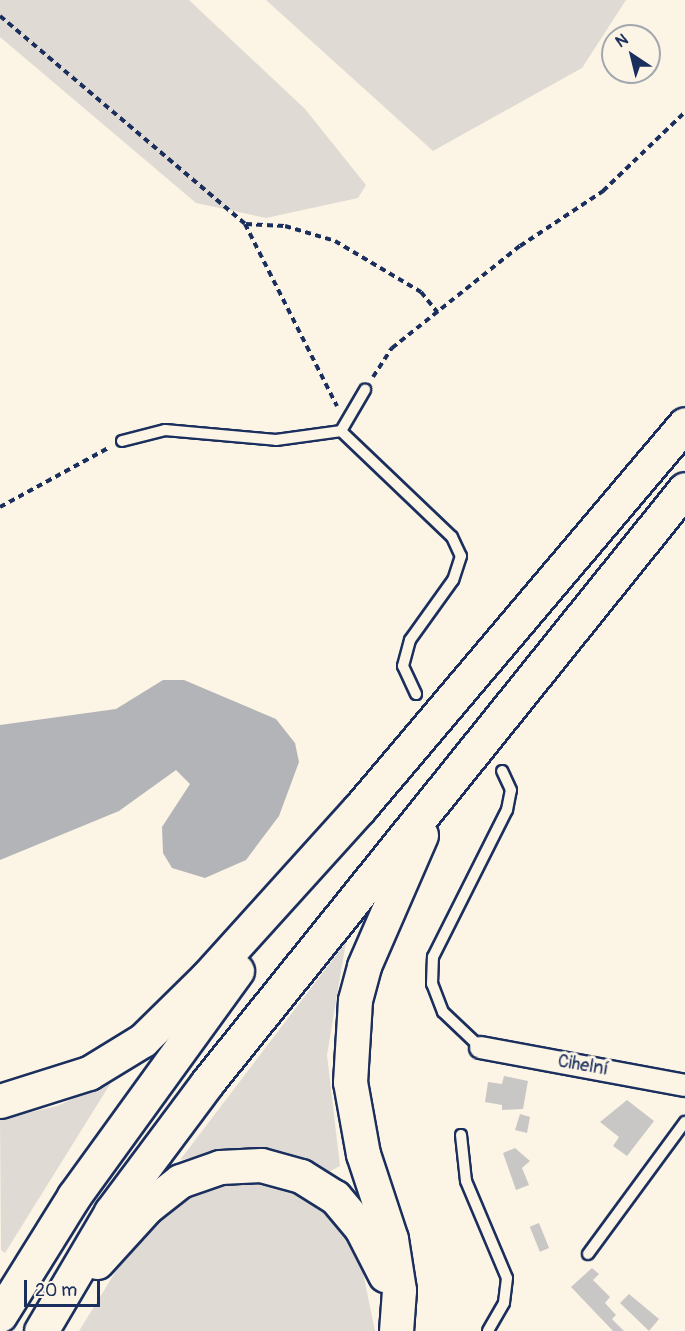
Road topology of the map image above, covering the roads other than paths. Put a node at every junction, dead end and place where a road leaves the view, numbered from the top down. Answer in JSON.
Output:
{"nodes":[{"id":1,"x":365,"y":390,"type":"road end"},
{"id":2,"x":685,"y":423,"type":"edge"},
{"id":3,"x":341,"y":431,"type":"junction"},
{"id":4,"x":122,"y":441,"type":"road end"},
{"id":5,"x":685,"y":489,"type":"edge"},
{"id":6,"x":416,"y":694,"type":"dead end"},
{"id":7,"x":466,"y":758,"type":"junction"},
{"id":8,"x":502,"y":771,"type":"dead end"},
{"id":9,"x":359,"y":809,"type":"junction"},
{"id":10,"x":480,"y":1047,"type":"joint"},
{"id":11,"x":685,"y":1085,"type":"edge"},
{"id":12,"x":0,"y":1101,"type":"edge"},
{"id":13,"x":685,"y":1122,"type":"edge"},
{"id":14,"x":461,"y":1135,"type":"dead end"},
{"id":15,"x":588,"y":1254,"type":"dead end"},
{"id":16,"x":0,"y":1315,"type":"edge"},
{"id":17,"x":45,"y":1323,"type":"edge"},
{"id":18,"x":396,"y":1328,"type":"edge"},
{"id":19,"x":488,"y":1331,"type":"edge"}],
"edges":[{"from":1,"to":3,"type":"lane"},
{"from":2,"to":9,"type":"highway"},
{"from":3,"to":4,"type":"lane"},
{"from":3,"to":6,"type":"lane"},
{"from":5,"to":7,"type":"highway"},
{"from":7,"to":17,"type":"highway"},
{"from":7,"to":18,"type":"highway"},
{"from":8,"to":10,"type":"lane"},
{"from":9,"to":12,"type":"highway"},
{"from":9,"to":16,"type":"highway"},
{"from":10,"to":11,"type":"street","name":"Cihelní"},
{"from":13,"to":15,"type":"lane"},
{"from":14,"to":19,"type":"lane"},
{"from":17,"to":18,"type":"highway"}]}
